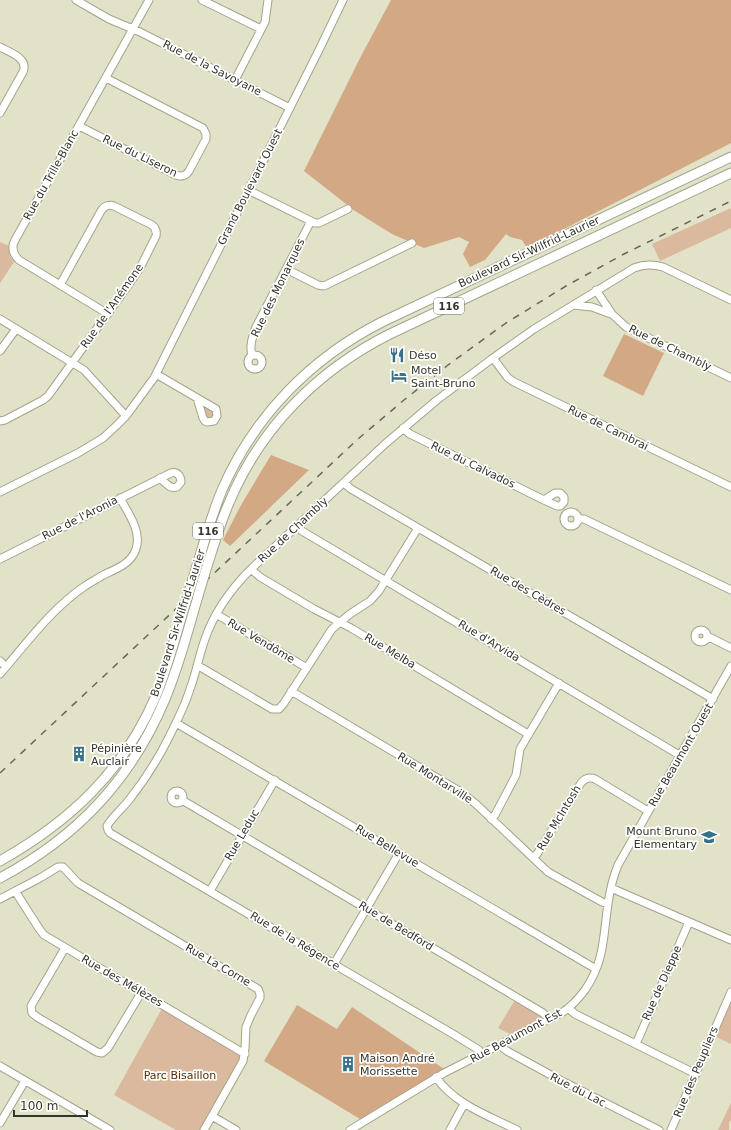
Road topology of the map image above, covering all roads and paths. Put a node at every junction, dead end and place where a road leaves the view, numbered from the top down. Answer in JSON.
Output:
{"nodes":[{"id":1,"x":76,"y":0,"type":"edge"},
{"id":2,"x":149,"y":0,"type":"edge"},
{"id":3,"x":202,"y":0,"type":"edge"},
{"id":4,"x":268,"y":0,"type":"edge"},
{"id":5,"x":343,"y":0,"type":"edge"},
{"id":6,"x":133,"y":29,"type":"junction"},
{"id":7,"x":261,"y":29,"type":"junction"},
{"id":8,"x":0,"y":47,"type":"edge"},
{"id":9,"x":106,"y":78,"type":"junction"},
{"id":10,"x":235,"y":80,"type":"junction"},
{"id":11,"x":290,"y":108,"type":"junction"},
{"id":12,"x":0,"y":113,"type":"edge"},
{"id":13,"x":78,"y":126,"type":"junction"},
{"id":14,"x":731,"y":157,"type":"edge"},
{"id":15,"x":731,"y":173,"type":"edge"},
{"id":16,"x":248,"y":190,"type":"junction"},
{"id":17,"x":348,"y":209,"type":"dead end"},
{"id":18,"x":311,"y":222,"type":"junction"},
{"id":19,"x":412,"y":243,"type":"dead end"},
{"id":20,"x":286,"y":269,"type":"junction"},
{"id":21,"x":60,"y":285,"type":"junction"},
{"id":22,"x":596,"y":290,"type":"junction"},
{"id":23,"x":731,"y":300,"type":"edge"},
{"id":24,"x":573,"y":305,"type":"junction"},
{"id":25,"x":108,"y":314,"type":"junction"},
{"id":26,"x":612,"y":314,"type":"junction"},
{"id":27,"x":0,"y":319,"type":"edge"},
{"id":28,"x":16,"y":329,"type":"junction"},
{"id":29,"x":0,"y":351,"type":"edge"},
{"id":30,"x":252,"y":355,"type":"dead end"},
{"id":31,"x":493,"y":358,"type":"junction"},
{"id":32,"x":72,"y":363,"type":"junction"},
{"id":33,"x":156,"y":374,"type":"junction"},
{"id":34,"x":731,"y":378,"type":"edge"},
{"id":35,"x":197,"y":398,"type":"dead end"},
{"id":36,"x":126,"y":416,"type":"junction"},
{"id":37,"x":0,"y":421,"type":"edge"},
{"id":38,"x":403,"y":428,"type":"junction"},
{"id":39,"x":160,"y":478,"type":"dead end"},
{"id":40,"x":344,"y":483,"type":"junction"},
{"id":41,"x":731,"y":487,"type":"edge"},
{"id":42,"x":0,"y":492,"type":"edge"},
{"id":43,"x":120,"y":498,"type":"junction"},
{"id":44,"x":544,"y":500,"type":"dead end"},
{"id":45,"x":578,"y":519,"type":"dead end"},
{"id":46,"x":297,"y":526,"type":"junction"},
{"id":47,"x":418,"y":528,"type":"junction"},
{"id":48,"x":0,"y":559,"type":"edge"},
{"id":49,"x":251,"y":569,"type":"junction"},
{"id":50,"x":386,"y":580,"type":"junction"},
{"id":51,"x":731,"y":590,"type":"edge"},
{"id":52,"x":216,"y":614,"type":"junction"},
{"id":53,"x":340,"y":622,"type":"junction"},
{"id":54,"x":707,"y":636,"type":"dead end"},
{"id":55,"x":731,"y":648,"type":"edge"},
{"id":56,"x":0,"y":661,"type":"edge"},
{"id":57,"x":197,"y":666,"type":"junction"},
{"id":58,"x":731,"y":666,"type":"edge"},
{"id":59,"x":6,"y":667,"type":"junction"},
{"id":60,"x":307,"y":668,"type":"junction"},
{"id":61,"x":0,"y":674,"type":"edge"},
{"id":62,"x":559,"y":683,"type":"junction"},
{"id":63,"x":292,"y":692,"type":"junction"},
{"id":64,"x":713,"y":699,"type":"junction"},
{"id":65,"x":176,"y":723,"type":"junction"},
{"id":66,"x":528,"y":734,"type":"junction"},
{"id":67,"x":681,"y":756,"type":"junction"},
{"id":68,"x":275,"y":780,"type":"junction"},
{"id":69,"x":182,"y":800,"type":"dead end"},
{"id":70,"x":648,"y":812,"type":"junction"},
{"id":71,"x":492,"y":819,"type":"junction"},
{"id":72,"x":108,"y":830,"type":"joint"},
{"id":73,"x":242,"y":835,"type":"junction"},
{"id":74,"x":399,"y":853,"type":"junction"},
{"id":75,"x":533,"y":858,"type":"junction"},
{"id":76,"x":0,"y":861,"type":"edge"},
{"id":77,"x":0,"y":878,"type":"edge"},
{"id":78,"x":611,"y":888,"type":"junction"},
{"id":79,"x":15,"y":891,"type":"junction"},
{"id":80,"x":210,"y":891,"type":"junction"},
{"id":81,"x":0,"y":899,"type":"edge"},
{"id":82,"x":608,"y":904,"type":"junction"},
{"id":83,"x":366,"y":908,"type":"junction"},
{"id":84,"x":689,"y":922,"type":"junction"},
{"id":85,"x":731,"y":940,"type":"edge"},
{"id":86,"x":65,"y":948,"type":"junction"},
{"id":87,"x":334,"y":964,"type":"junction"},
{"id":88,"x":596,"y":969,"type":"junction"},
{"id":89,"x":140,"y":992,"type":"junction"},
{"id":90,"x":731,"y":992,"type":"edge"},
{"id":91,"x":568,"y":1008,"type":"junction"},
{"id":92,"x":549,"y":1019,"type":"junction"},
{"id":93,"x":501,"y":1044,"type":"junction"},
{"id":94,"x":636,"y":1044,"type":"junction"},
{"id":95,"x":244,"y":1054,"type":"junction"},
{"id":96,"x":482,"y":1054,"type":"junction"},
{"id":97,"x":0,"y":1066,"type":"edge"},
{"id":98,"x":696,"y":1074,"type":"junction"},
{"id":99,"x":436,"y":1077,"type":"junction"},
{"id":100,"x":25,"y":1081,"type":"junction"},
{"id":101,"x":464,"y":1104,"type":"junction"},
{"id":102,"x":212,"y":1116,"type":"junction"},
{"id":103,"x":0,"y":1123,"type":"edge"},
{"id":104,"x":110,"y":1130,"type":"edge"},
{"id":105,"x":204,"y":1130,"type":"edge"},
{"id":106,"x":236,"y":1130,"type":"edge"},
{"id":107,"x":350,"y":1130,"type":"edge"},
{"id":108,"x":450,"y":1130,"type":"edge"},
{"id":109,"x":518,"y":1130,"type":"edge"},
{"id":110,"x":659,"y":1130,"type":"edge"},
{"id":111,"x":671,"y":1130,"type":"edge"}],
"edges":[{"from":1,"to":6,"type":"street","name":"Rue de la Savoyane"},
{"from":2,"to":6,"type":"street","name":"Rue du Trille-Blanc"},
{"from":3,"to":7,"type":"street"},
{"from":4,"to":7,"type":"street"},
{"from":5,"to":11,"type":"street","name":"Grand Boulevard Ouest"},
{"from":6,"to":9,"type":"street","name":"Rue du Trille-Blanc"},
{"from":6,"to":10,"type":"street","name":"Rue de la Savoyane"},
{"from":7,"to":10,"type":"street"},
{"from":8,"to":12,"type":"street"},
{"from":9,"to":13,"type":"street","name":"Rue du Trille-Blanc"},
{"from":9,"to":13,"type":"street","name":"Rue du Liseron"},
{"from":10,"to":11,"type":"street","name":"Rue de la Savoyane"},
{"from":11,"to":16,"type":"street","name":"Grand Boulevard Ouest"},
{"from":13,"to":21,"type":"street","name":"Rue du Trille-Blanc"},
{"from":14,"to":76,"type":"main road","name":"Boulevard Sir-Wilfrid-Laurier","number":"116","bridge":true},
{"from":15,"to":77,"type":"main road","name":"Boulevard Sir-Wilfrid-Laurier","number":"116","bridge":true},
{"from":16,"to":18,"type":"street"},
{"from":16,"to":33,"type":"street","name":"Grand Boulevard Ouest"},
{"from":17,"to":18,"type":"street"},
{"from":18,"to":20,"type":"street","name":"Rue des Monarques"},
{"from":19,"to":20,"type":"street"},
{"from":20,"to":30,"type":"street","name":"Rue des Monarques"},
{"from":21,"to":25,"type":"street","name":"Rue du Trille-Blanc"},
{"from":21,"to":25,"type":"street","name":"Rue de l'Anémone"},
{"from":22,"to":23,"type":"street"},
{"from":22,"to":24,"type":"street","name":"Rue de Chambly"},
{"from":22,"to":26,"type":"street","name":"Rue de Chambly"},
{"from":24,"to":26,"type":"street","name":"Rue de Chambly"},
{"from":24,"to":31,"type":"street","name":"Rue de Chambly"},
{"from":25,"to":32,"type":"street","name":"Rue de l'Anémone"},
{"from":26,"to":34,"type":"street","name":"Rue de Chambly"},
{"from":27,"to":28,"type":"street"},
{"from":28,"to":29,"type":"street"},
{"from":28,"to":32,"type":"street"},
{"from":31,"to":38,"type":"street","name":"Rue de Chambly"},
{"from":31,"to":41,"type":"street","name":"Rue de Cambrai"},
{"from":32,"to":36,"type":"street"},
{"from":32,"to":37,"type":"street","name":"Rue de l'Anémone"},
{"from":33,"to":35,"type":"street"},
{"from":33,"to":36,"type":"street","name":"Grand Boulevard Ouest"},
{"from":36,"to":42,"type":"street","name":"Grand Boulevard Ouest"},
{"from":38,"to":40,"type":"street","name":"Rue de Chambly"},
{"from":38,"to":44,"type":"street","name":"Rue du Calvados"},
{"from":39,"to":43,"type":"street","name":"Rue de l'Aronia"},
{"from":40,"to":46,"type":"street","name":"Rue de Chambly"},
{"from":40,"to":47,"type":"street","name":"Rue des Cèdres"},
{"from":43,"to":48,"type":"street","name":"Rue de l'Aronia"},
{"from":43,"to":59,"type":"street"},
{"from":45,"to":51,"type":"street"},
{"from":46,"to":49,"type":"street","name":"Rue de Chambly"},
{"from":46,"to":50,"type":"street","name":"Rue d'Arvida"},
{"from":47,"to":50,"type":"street"},
{"from":47,"to":64,"type":"street","name":"Rue des Cèdres"},
{"from":49,"to":52,"type":"street","name":"Rue de Chambly"},
{"from":49,"to":53,"type":"street","name":"Rue Melba"},
{"from":50,"to":53,"type":"street"},
{"from":50,"to":62,"type":"street","name":"Rue d'Arvida"},
{"from":52,"to":57,"type":"street","name":"Rue de Chambly"},
{"from":52,"to":60,"type":"street","name":"Rue Vendôme"},
{"from":53,"to":60,"type":"street"},
{"from":53,"to":66,"type":"street","name":"Rue Melba"},
{"from":54,"to":55,"type":"street"},
{"from":56,"to":59,"type":"street"},
{"from":57,"to":63,"type":"street"},
{"from":57,"to":65,"type":"street","name":"Rue de Chambly"},
{"from":58,"to":64,"type":"street","name":"Rue Beaumont Ouest"},
{"from":59,"to":61,"type":"street"},
{"from":60,"to":63,"type":"street"},
{"from":62,"to":66,"type":"street"},
{"from":62,"to":67,"type":"street","name":"Rue d'Arvida"},
{"from":63,"to":71,"type":"street","name":"Rue Montarville"},
{"from":64,"to":67,"type":"street","name":"Rue Beaumont Ouest"},
{"from":65,"to":68,"type":"street","name":"Rue Bellevue"},
{"from":65,"to":72,"type":"street","name":"Rue de Chambly"},
{"from":66,"to":71,"type":"street"},
{"from":67,"to":70,"type":"street","name":"Rue Beaumont Ouest"},
{"from":68,"to":73,"type":"street","name":"Rue Leduc"},
{"from":68,"to":74,"type":"street","name":"Rue Bellevue"},
{"from":69,"to":73,"type":"street","name":"Rue de Bedford"},
{"from":70,"to":75,"type":"street","name":"Rue McIntosh"},
{"from":70,"to":78,"type":"street","name":"Rue Beaumont Ouest"},
{"from":71,"to":75,"type":"street","name":"Rue Montarville"},
{"from":72,"to":80,"type":"street","name":"Rue de la Régence"},
{"from":73,"to":80,"type":"street","name":"Rue Leduc"},
{"from":73,"to":83,"type":"street","name":"Rue de Bedford"},
{"from":74,"to":83,"type":"street"},
{"from":74,"to":88,"type":"street","name":"Rue Bellevue"},
{"from":75,"to":82,"type":"street","name":"Rue Montarville"},
{"from":78,"to":82,"type":"street","name":"Rue Beaumont Est"},
{"from":78,"to":84,"type":"street"},
{"from":79,"to":81,"type":"street"},
{"from":79,"to":86,"type":"street","name":"Rue des Mélèzes"},
{"from":79,"to":95,"type":"street","name":"Rue La Corne"},
{"from":80,"to":87,"type":"street","name":"Rue de la Régence"},
{"from":82,"to":88,"type":"street","name":"Rue Beaumont Est"},
{"from":83,"to":87,"type":"street"},
{"from":83,"to":92,"type":"street","name":"Rue de Bedford"},
{"from":84,"to":85,"type":"street"},
{"from":84,"to":94,"type":"street","name":"Rue de Dieppe"},
{"from":86,"to":89,"type":"street","name":"Rue des Mélèzes"},
{"from":86,"to":89,"type":"street"},
{"from":87,"to":96,"type":"street","name":"Rue de la Régence"},
{"from":88,"to":91,"type":"street","name":"Rue Beaumont Est"},
{"from":89,"to":95,"type":"street","name":"Rue des Mélèzes"},
{"from":90,"to":98,"type":"street","name":"Rue des Peupliers"},
{"from":91,"to":92,"type":"street","name":"Rue Beaumont Est"},
{"from":91,"to":94,"type":"street"},
{"from":92,"to":93,"type":"street","name":"Rue Beaumont Est"},
{"from":93,"to":96,"type":"street","name":"Rue Beaumont Est"},
{"from":93,"to":110,"type":"street","name":"Rue du Lac"},
{"from":94,"to":98,"type":"street"},
{"from":95,"to":102,"type":"street","name":"Rue La Corne"},
{"from":96,"to":99,"type":"street","name":"Rue Beaumont Est"},
{"from":97,"to":100,"type":"street"},
{"from":98,"to":111,"type":"street","name":"Rue des Peupliers"},
{"from":99,"to":101,"type":"street"},
{"from":99,"to":107,"type":"street","name":"Rue Beaumont Est"},
{"from":100,"to":103,"type":"street"},
{"from":100,"to":104,"type":"street"},
{"from":101,"to":108,"type":"street"},
{"from":101,"to":109,"type":"street"},
{"from":102,"to":105,"type":"street","name":"Rue La Corne"},
{"from":102,"to":106,"type":"street"}]}
